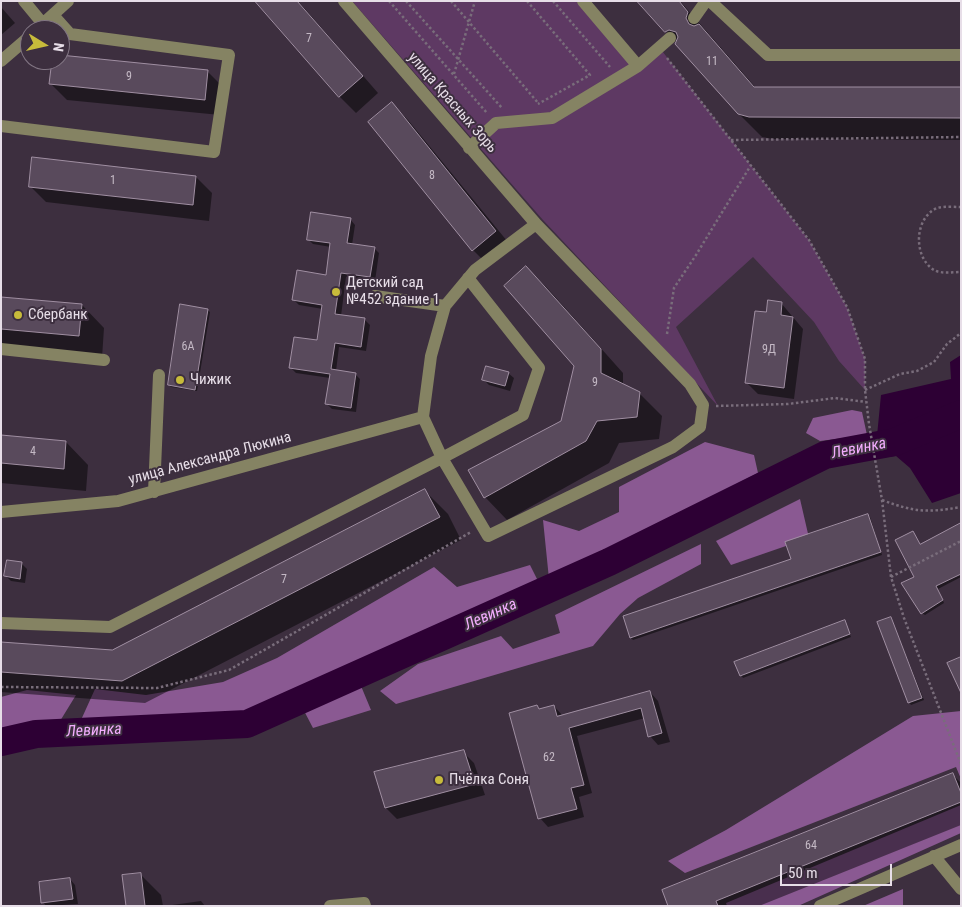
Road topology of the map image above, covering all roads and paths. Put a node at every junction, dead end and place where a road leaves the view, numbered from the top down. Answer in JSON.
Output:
{"nodes":[{"id":1,"x":24,"y":1,"type":"edge"},
{"id":2,"x":68,"y":1,"type":"edge"},
{"id":3,"x":344,"y":1,"type":"edge"},
{"id":4,"x":389,"y":1,"type":"edge"},
{"id":5,"x":406,"y":1,"type":"edge"},
{"id":6,"x":451,"y":1,"type":"edge"},
{"id":7,"x":475,"y":1,"type":"edge"},
{"id":8,"x":527,"y":1,"type":"edge"},
{"id":9,"x":553,"y":1,"type":"edge"},
{"id":10,"x":583,"y":1,"type":"edge"},
{"id":11,"x":706,"y":1,"type":"edge"},
{"id":12,"x":710,"y":1,"type":"edge"},
{"id":13,"x":53,"y":15,"type":"junction"},
{"id":14,"x":694,"y":18,"type":"dead end"},
{"id":15,"x":36,"y":20,"type":"edge"},
{"id":16,"x":48,"y":20,"type":"edge"},
{"id":17,"x":469,"y":22,"type":"junction"},
{"id":18,"x":670,"y":38,"type":"dead end"},
{"id":19,"x":20,"y":45,"type":"edge"},
{"id":20,"x":659,"y":48,"type":"junction"},
{"id":21,"x":961,"y":55,"type":"edge"},
{"id":22,"x":458,"y":59,"type":"junction"},
{"id":23,"x":1,"y":62,"type":"edge"},
{"id":24,"x":638,"y":66,"type":"junction"},
{"id":25,"x":454,"y":75,"type":"junction"},
{"id":26,"x":620,"y":77,"type":"junction"},
{"id":27,"x":539,"y":104,"type":"junction"},
{"id":28,"x":534,"y":106,"type":"dead end"},
{"id":29,"x":504,"y":111,"type":"dead end"},
{"id":30,"x":496,"y":123,"type":"junction"},
{"id":31,"x":1,"y":126,"type":"edge"},
{"id":32,"x":961,"y":137,"type":"edge"},
{"id":33,"x":732,"y":140,"type":"junction"},
{"id":34,"x":469,"y":148,"type":"junction"},
{"id":35,"x":752,"y":165,"type":"junction"},
{"id":36,"x":961,"y":207,"type":"edge"},
{"id":37,"x":536,"y":224,"type":"junction"},
{"id":38,"x":961,"y":272,"type":"edge"},
{"id":39,"x":468,"y":278,"type":"junction"},
{"id":40,"x":375,"y":296,"type":"dead end"},
{"id":41,"x":445,"y":306,"type":"junction"},
{"id":42,"x":961,"y":333,"type":"edge"},
{"id":43,"x":667,"y":334,"type":"dead end"},
{"id":44,"x":1,"y":348,"type":"edge"},
{"id":45,"x":104,"y":360,"type":"dead end"},
{"id":46,"x":159,"y":375,"type":"dead end"},
{"id":47,"x":865,"y":390,"type":"junction"},
{"id":48,"x":866,"y":402,"type":"junction"},
{"id":49,"x":703,"y":405,"type":"junction"},
{"id":50,"x":423,"y":417,"type":"junction"},
{"id":51,"x":442,"y":458,"type":"junction"},
{"id":52,"x":154,"y":492,"type":"junction"},
{"id":53,"x":882,"y":500,"type":"junction"},
{"id":54,"x":961,"y":507,"type":"edge"},
{"id":55,"x":1,"y":512,"type":"edge"},
{"id":56,"x":481,"y":526,"type":"junction"},
{"id":57,"x":961,"y":541,"type":"edge"},
{"id":58,"x":891,"y":577,"type":"junction"},
{"id":59,"x":1,"y":623,"type":"edge"},
{"id":60,"x":1,"y":687,"type":"edge"},
{"id":61,"x":961,"y":764,"type":"edge"},
{"id":62,"x":961,"y":845,"type":"edge"},
{"id":63,"x":934,"y":856,"type":"junction"},
{"id":64,"x":961,"y":889,"type":"edge"},
{"id":65,"x":330,"y":906,"type":"edge"},
{"id":66,"x":365,"y":906,"type":"edge"},
{"id":67,"x":820,"y":906,"type":"edge"}],
"edges":[{"from":1,"to":15,"type":"street"},
{"from":2,"to":13,"type":"street"},
{"from":3,"to":34,"type":"street","name":"улица Красных Зорь"},
{"from":4,"to":25,"type":"path"},
{"from":5,"to":22,"type":"path"},
{"from":6,"to":17,"type":"path"},
{"from":7,"to":17,"type":"path"},
{"from":8,"to":27,"type":"path"},
{"from":9,"to":26,"type":"path"},
{"from":10,"to":24,"type":"street"},
{"from":11,"to":14,"type":"street"},
{"from":12,"to":21,"type":"street"},
{"from":13,"to":16,"type":"street"},
{"from":13,"to":31,"type":"street"},
{"from":17,"to":22,"type":"path"},
{"from":17,"to":27,"type":"path"},
{"from":18,"to":20,"type":"street"},
{"from":19,"to":23,"type":"street"},
{"from":20,"to":24,"type":"street"},
{"from":20,"to":33,"type":"path"},
{"from":22,"to":25,"type":"path"},
{"from":22,"to":29,"type":"path"},
{"from":24,"to":26,"type":"street"},
{"from":25,"to":30,"type":"path"},
{"from":26,"to":30,"type":"street"},
{"from":27,"to":28,"type":"path"},
{"from":30,"to":34,"type":"street"},
{"from":32,"to":33,"type":"path"},
{"from":33,"to":35,"type":"path"},
{"from":34,"to":37,"type":"street","name":"улица Красных Зорь"},
{"from":35,"to":43,"type":"path"},
{"from":35,"to":47,"type":"path"},
{"from":36,"to":38,"type":"path"},
{"from":37,"to":39,"type":"street"},
{"from":37,"to":49,"type":"street","name":"улица Красных Зорь"},
{"from":39,"to":41,"type":"street"},
{"from":39,"to":51,"type":"street"},
{"from":40,"to":41,"type":"street"},
{"from":41,"to":50,"type":"street"},
{"from":42,"to":47,"type":"path"},
{"from":44,"to":45,"type":"street"},
{"from":46,"to":52,"type":"street"},
{"from":47,"to":48,"type":"path"},
{"from":48,"to":49,"type":"path"},
{"from":48,"to":53,"type":"path"},
{"from":49,"to":56,"type":"street"},
{"from":50,"to":51,"type":"street"},
{"from":50,"to":52,"type":"street","name":"улица Александра Люкина"},
{"from":51,"to":56,"type":"street"},
{"from":51,"to":59,"type":"street"},
{"from":52,"to":55,"type":"street","name":"улица Александра Люкина"},
{"from":53,"to":54,"type":"path"},
{"from":53,"to":58,"type":"path"},
{"from":56,"to":60,"type":"path"},
{"from":57,"to":58,"type":"path"},
{"from":58,"to":61,"type":"path"},
{"from":62,"to":63,"type":"street"},
{"from":63,"to":64,"type":"street"},
{"from":63,"to":67,"type":"street"},
{"from":65,"to":66,"type":"street"}]}
